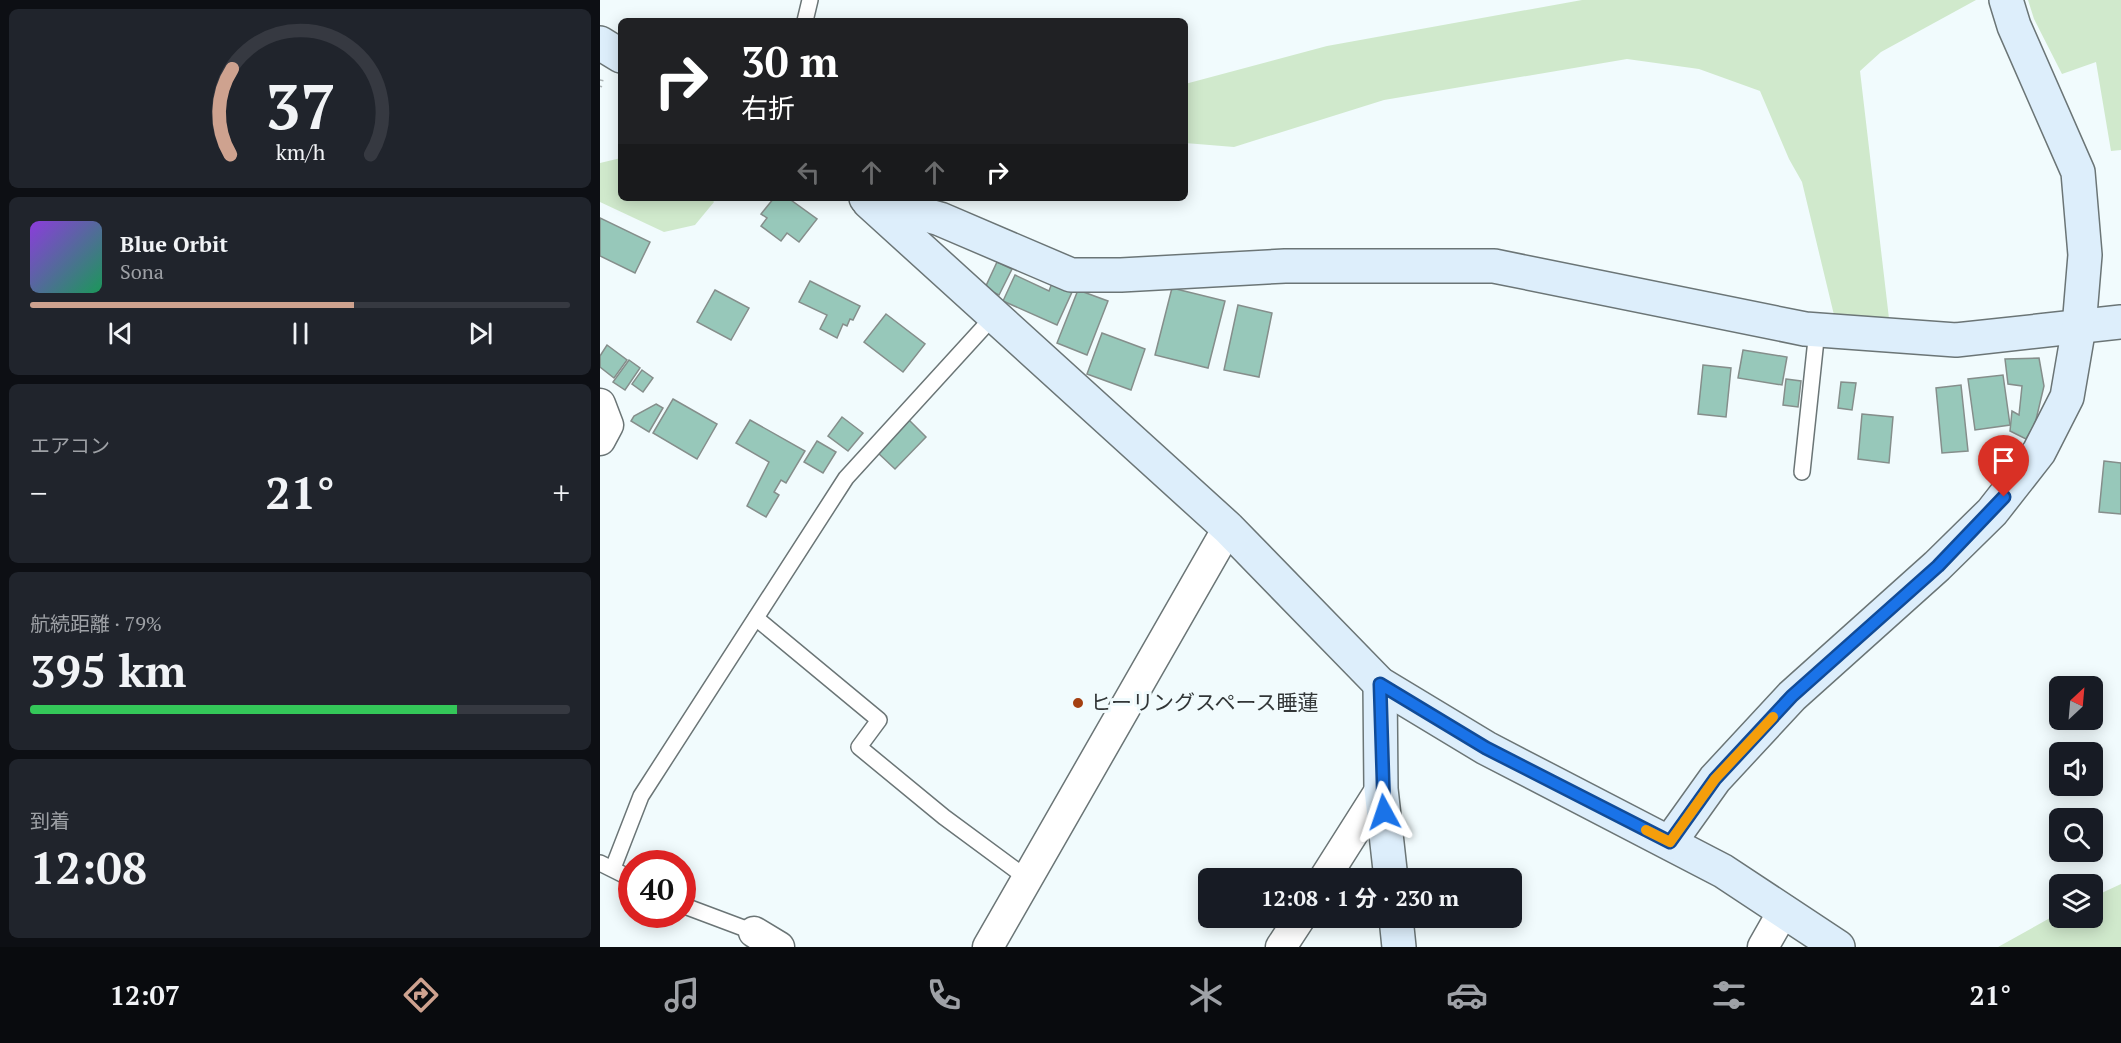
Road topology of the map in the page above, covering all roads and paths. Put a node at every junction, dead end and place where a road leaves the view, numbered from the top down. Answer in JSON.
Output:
{"nodes":[{"id":1,"x":810,"y":0,"type":"edge"},
{"id":2,"x":2006,"y":0,"type":"edge"},
{"id":3,"x":806,"y":18,"type":"edge"},
{"id":4,"x":600,"y":43,"type":"edge"},
{"id":5,"x":618,"y":54,"type":"edge"},
{"id":6,"x":868,"y":201,"type":"edge"},
{"id":7,"x":876,"y":201,"type":"edge"},
{"id":8,"x":993,"y":317,"type":"junction"},
{"id":9,"x":2121,"y":322,"type":"edge"},
{"id":10,"x":2079,"y":327,"type":"junction"},
{"id":11,"x":1817,"y":330,"type":"junction"},
{"id":12,"x":600,"y":404,"type":"edge"},
{"id":13,"x":600,"y":440,"type":"edge"},
{"id":14,"x":1802,"y":472,"type":"dead end"},
{"id":15,"x":1228,"y":528,"type":"junction"},
{"id":16,"x":756,"y":618,"type":"junction"},
{"id":17,"x":1380,"y":684,"type":"junction"},
{"id":18,"x":1381,"y":789,"type":"junction"},
{"id":19,"x":1670,"y":842,"type":"junction"},
{"id":20,"x":606,"y":865,"type":"edge"},
{"id":21,"x":1331,"y":868,"type":"edge"},
{"id":22,"x":1390,"y":868,"type":"edge"},
{"id":23,"x":1028,"y":879,"type":"junction"},
{"id":24,"x":696,"y":910,"type":"edge"},
{"id":25,"x":1784,"y":910,"type":"junction"},
{"id":26,"x":1293,"y":928,"type":"edge"},
{"id":27,"x":1397,"y":928,"type":"edge"},
{"id":28,"x":766,"y":940,"type":"edge"},
{"id":29,"x":988,"y":947,"type":"edge"},
{"id":30,"x":1281,"y":947,"type":"edge"},
{"id":31,"x":1399,"y":947,"type":"edge"},
{"id":32,"x":1763,"y":947,"type":"edge"},
{"id":33,"x":1838,"y":947,"type":"edge"}],
"edges":[{"from":1,"to":3,"type":"lane"},
{"from":2,"to":10,"type":"street"},
{"from":4,"to":5,"type":"street"},
{"from":6,"to":8,"type":"street"},
{"from":7,"to":11,"type":"street"},
{"from":8,"to":15,"type":"street"},
{"from":8,"to":16,"type":"lane"},
{"from":9,"to":10,"type":"street"},
{"from":10,"to":11,"type":"street"},
{"from":10,"to":19,"type":"street"},
{"from":11,"to":14,"type":"lane"},
{"from":12,"to":13,"type":"street"},
{"from":15,"to":17,"type":"street"},
{"from":15,"to":23,"type":"street"},
{"from":16,"to":20,"type":"lane"},
{"from":16,"to":23,"type":"lane"},
{"from":17,"to":18,"type":"street"},
{"from":17,"to":19,"type":"street"},
{"from":18,"to":21,"type":"street"},
{"from":18,"to":22,"type":"street"},
{"from":19,"to":25,"type":"street"},
{"from":23,"to":29,"type":"street"},
{"from":24,"to":28,"type":"lane"},
{"from":25,"to":32,"type":"street"},
{"from":25,"to":33,"type":"street"},
{"from":26,"to":30,"type":"street"},
{"from":27,"to":31,"type":"street"}]}
